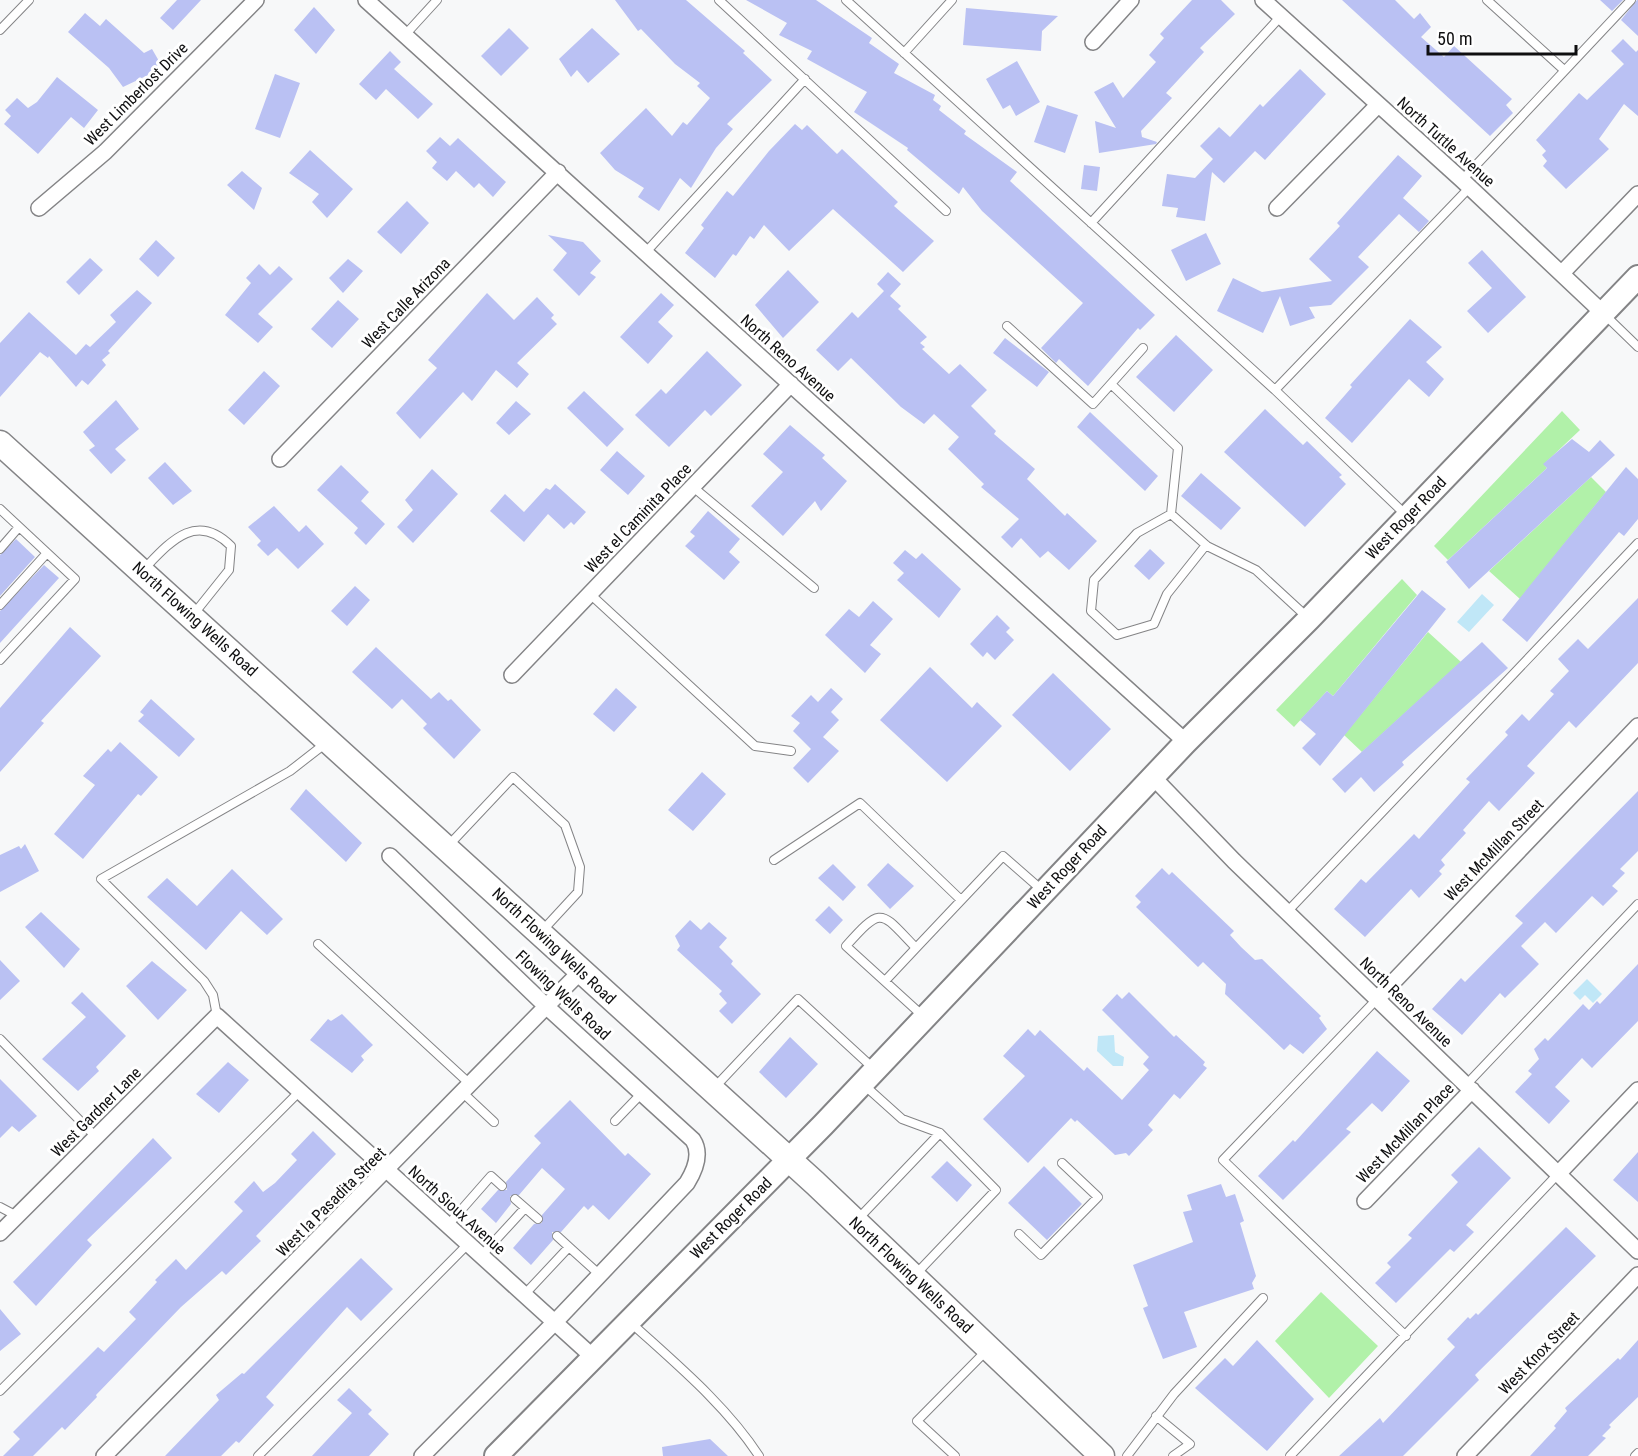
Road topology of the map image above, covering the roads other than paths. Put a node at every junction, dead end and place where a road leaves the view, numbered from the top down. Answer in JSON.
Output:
{"nodes":[{"id":1,"x":29,"y":0,"type":"edge"},
{"id":2,"x":255,"y":0,"type":"edge"},
{"id":3,"x":366,"y":0,"type":"edge"},
{"id":4,"x":438,"y":0,"type":"edge"},
{"id":5,"x":719,"y":0,"type":"edge"},
{"id":6,"x":846,"y":0,"type":"edge"},
{"id":7,"x":952,"y":0,"type":"edge"},
{"id":8,"x":1131,"y":0,"type":"edge"},
{"id":9,"x":1263,"y":0,"type":"edge"},
{"id":10,"x":1487,"y":0,"type":"edge"},
{"id":11,"x":1631,"y":0,"type":"edge"},
{"id":12,"x":1281,"y":16,"type":"junction"},
{"id":13,"x":0,"y":30,"type":"edge"},
{"id":14,"x":405,"y":34,"type":"junction"},
{"id":15,"x":1093,"y":42,"type":"dead end"},
{"id":16,"x":904,"y":53,"type":"junction"},
{"id":17,"x":1564,"y":70,"type":"junction"},
{"id":18,"x":805,"y":79,"type":"junction"},
{"id":19,"x":1377,"y":105,"type":"junction"},
{"id":20,"x":558,"y":172,"type":"junction"},
{"id":21,"x":1466,"y":183,"type":"junction"},
{"id":22,"x":1638,"y":194,"type":"edge"},
{"id":23,"x":39,"y":208,"type":"dead end"},
{"id":24,"x":1277,"y":208,"type":"dead end"},
{"id":25,"x":946,"y":211,"type":"dead end"},
{"id":26,"x":1091,"y":223,"type":"junction"},
{"id":27,"x":646,"y":252,"type":"junction"},
{"id":28,"x":1562,"y":273,"type":"junction"},
{"id":29,"x":1638,"y":277,"type":"edge"},
{"id":30,"x":1603,"y":313,"type":"junction"},
{"id":31,"x":1007,"y":326,"type":"dead end"},
{"id":32,"x":1638,"y":347,"type":"edge"},
{"id":33,"x":1143,"y":348,"type":"dead end"},
{"id":34,"x":790,"y":384,"type":"junction"},
{"id":35,"x":1112,"y":384,"type":"junction"},
{"id":36,"x":1275,"y":390,"type":"junction"},
{"id":37,"x":0,"y":442,"type":"edge"},
{"id":38,"x":280,"y":459,"type":"dead end"},
{"id":39,"x":693,"y":487,"type":"junction"},
{"id":40,"x":0,"y":509,"type":"edge"},
{"id":41,"x":1171,"y":514,"type":"junction"},
{"id":42,"x":1407,"y":516,"type":"junction"},
{"id":43,"x":19,"y":527,"type":"junction"},
{"id":44,"x":1638,"y":543,"type":"edge"},
{"id":45,"x":1206,"y":545,"type":"junction"},
{"id":46,"x":0,"y":549,"type":"edge"},
{"id":47,"x":47,"y":553,"type":"junction"},
{"id":48,"x":142,"y":570,"type":"junction"},
{"id":49,"x":814,"y":588,"type":"dead end"},
{"id":50,"x":590,"y":594,"type":"junction"},
{"id":51,"x":0,"y":605,"type":"edge"},
{"id":52,"x":192,"y":616,"type":"junction"},
{"id":53,"x":1309,"y":619,"type":"junction"},
{"id":54,"x":0,"y":660,"type":"edge"},
{"id":55,"x":512,"y":675,"type":"dead end"},
{"id":56,"x":1638,"y":726,"type":"edge"},
{"id":57,"x":328,"y":740,"type":"junction"},
{"id":58,"x":1186,"y":742,"type":"junction"},
{"id":59,"x":791,"y":751,"type":"dead end"},
{"id":60,"x":1153,"y":777,"type":"junction"},
{"id":61,"x":447,"y":848,"type":"junction"},
{"id":62,"x":390,"y":856,"type":"dead end"},
{"id":63,"x":774,"y":860,"type":"dead end"},
{"id":64,"x":1044,"y":893,"type":"junction"},
{"id":65,"x":961,"y":900,"type":"junction"},
{"id":66,"x":1638,"y":904,"type":"edge"},
{"id":67,"x":1287,"y":912,"type":"junction"},
{"id":68,"x":540,"y":933,"type":"junction"},
{"id":69,"x":318,"y":944,"type":"dead end"},
{"id":70,"x":916,"y":948,"type":"junction"},
{"id":71,"x":581,"y":971,"type":"junction"},
{"id":72,"x":885,"y":981,"type":"junction"},
{"id":73,"x":1377,"y":999,"type":"junction"},
{"id":74,"x":547,"y":1006,"type":"junction"},
{"id":75,"x":217,"y":1016,"type":"junction"},
{"id":76,"x":925,"y":1018,"type":"junction"},
{"id":77,"x":0,"y":1039,"type":"edge"},
{"id":78,"x":868,"y":1077,"type":"junction"},
{"id":79,"x":1469,"y":1088,"type":"junction"},
{"id":80,"x":467,"y":1089,"type":"junction"},
{"id":81,"x":712,"y":1090,"type":"junction"},
{"id":82,"x":1638,"y":1090,"type":"edge"},
{"id":83,"x":300,"y":1091,"type":"junction"},
{"id":84,"x":642,"y":1093,"type":"junction"},
{"id":85,"x":615,"y":1121,"type":"dead end"},
{"id":86,"x":494,"y":1122,"type":"dead end"},
{"id":87,"x":939,"y":1134,"type":"junction"},
{"id":88,"x":96,"y":1137,"type":"junction"},
{"id":89,"x":788,"y":1159,"type":"junction"},
{"id":90,"x":1062,"y":1162,"type":"dead end"},
{"id":91,"x":387,"y":1171,"type":"junction"},
{"id":92,"x":1558,"y":1174,"type":"junction"},
{"id":93,"x":501,"y":1186,"type":"dead end"},
{"id":94,"x":515,"y":1199,"type":"dead end"},
{"id":95,"x":1365,"y":1200,"type":"dead end"},
{"id":96,"x":0,"y":1207,"type":"edge"},
{"id":97,"x":525,"y":1208,"type":"junction"},
{"id":98,"x":17,"y":1216,"type":"junction"},
{"id":99,"x":538,"y":1219,"type":"dead end"},
{"id":100,"x":855,"y":1222,"type":"junction"},
{"id":101,"x":448,"y":1225,"type":"junction"},
{"id":102,"x":0,"y":1233,"type":"edge"},
{"id":103,"x":1019,"y":1234,"type":"dead end"},
{"id":104,"x":557,"y":1236,"type":"dead end"},
{"id":105,"x":468,"y":1244,"type":"junction"},
{"id":106,"x":569,"y":1246,"type":"junction"},
{"id":107,"x":1638,"y":1251,"type":"edge"},
{"id":108,"x":481,"y":1256,"type":"junction"},
{"id":109,"x":600,"y":1275,"type":"junction"},
{"id":110,"x":1638,"y":1275,"type":"edge"},
{"id":111,"x":913,"y":1277,"type":"junction"},
{"id":112,"x":524,"y":1295,"type":"junction"},
{"id":113,"x":1263,"y":1298,"type":"dead end"},
{"id":114,"x":629,"y":1321,"type":"junction"},
{"id":115,"x":555,"y":1322,"type":"junction"},
{"id":116,"x":1406,"y":1336,"type":"junction"},
{"id":117,"x":988,"y":1348,"type":"junction"},
{"id":118,"x":593,"y":1357,"type":"junction"},
{"id":119,"x":0,"y":1391,"type":"edge"},
{"id":120,"x":1156,"y":1416,"type":"junction"},
{"id":121,"x":1638,"y":1453,"type":"edge"},
{"id":122,"x":104,"y":1456,"type":"edge"},
{"id":123,"x":258,"y":1456,"type":"edge"},
{"id":124,"x":422,"y":1456,"type":"edge"},
{"id":125,"x":496,"y":1456,"type":"edge"},
{"id":126,"x":759,"y":1456,"type":"edge"},
{"id":127,"x":955,"y":1456,"type":"edge"},
{"id":128,"x":1102,"y":1456,"type":"edge"},
{"id":129,"x":1127,"y":1456,"type":"edge"},
{"id":130,"x":1173,"y":1456,"type":"edge"},
{"id":131,"x":1290,"y":1456,"type":"edge"},
{"id":132,"x":1465,"y":1456,"type":"edge"},
{"id":133,"x":1635,"y":1456,"type":"edge"}],
"edges":[{"from":1,"to":13,"type":"lane"},
{"from":2,"to":23,"type":"street","name":"West Limberlost Drive"},
{"from":3,"to":14,"type":"street","name":"North Reno Avenue"},
{"from":4,"to":14,"type":"lane"},
{"from":5,"to":18,"type":"lane"},
{"from":6,"to":16,"type":"lane"},
{"from":7,"to":16,"type":"lane"},
{"from":8,"to":15,"type":"street"},
{"from":9,"to":12,"type":"street","name":"North Tuttle Avenue"},
{"from":10,"to":17,"type":"lane"},
{"from":11,"to":17,"type":"lane"},
{"from":12,"to":19,"type":"street","name":"North Tuttle Avenue"},
{"from":12,"to":26,"type":"lane"},
{"from":14,"to":20,"type":"street","name":"North Reno Avenue"},
{"from":16,"to":26,"type":"lane"},
{"from":17,"to":21,"type":"lane"},
{"from":18,"to":25,"type":"lane"},
{"from":18,"to":27,"type":"lane"},
{"from":19,"to":21,"type":"street","name":"North Tuttle Avenue"},
{"from":19,"to":24,"type":"street"},
{"from":20,"to":27,"type":"street","name":"North Reno Avenue"},
{"from":20,"to":38,"type":"street","name":"West Calle Arizona"},
{"from":21,"to":28,"type":"street","name":"North Tuttle Avenue"},
{"from":21,"to":36,"type":"lane"},
{"from":22,"to":28,"type":"street"},
{"from":26,"to":36,"type":"lane"},
{"from":27,"to":34,"type":"street","name":"North Reno Avenue"},
{"from":28,"to":30,"type":"street","name":"North Tuttle Avenue"},
{"from":29,"to":30,"type":"street","name":"West Roger Road"},
{"from":30,"to":32,"type":"lane"},
{"from":30,"to":42,"type":"street","name":"West Roger Road"},
{"from":31,"to":35,"type":"lane"},
{"from":33,"to":35,"type":"lane"},
{"from":34,"to":39,"type":"street","name":"West el Caminita Place"},
{"from":34,"to":58,"type":"street","name":"North Reno Avenue"},
{"from":35,"to":41,"type":"lane"},
{"from":36,"to":42,"type":"lane"},
{"from":37,"to":48,"type":"main road","name":"North Flowing Wells Road"},
{"from":39,"to":49,"type":"lane"},
{"from":39,"to":50,"type":"street","name":"West el Caminita Place"},
{"from":40,"to":43,"type":"lane"},
{"from":41,"to":45,"type":"lane"},
{"from":41,"to":45,"type":"lane"},
{"from":42,"to":53,"type":"street","name":"West Roger Road"},
{"from":43,"to":46,"type":"lane"},
{"from":43,"to":47,"type":"lane"},
{"from":44,"to":67,"type":"lane"},
{"from":45,"to":53,"type":"lane"},
{"from":47,"to":51,"type":"lane"},
{"from":47,"to":54,"type":"lane"},
{"from":48,"to":52,"type":"main road","name":"North Flowing Wells Road"},
{"from":48,"to":52,"type":"lane"},
{"from":50,"to":55,"type":"street","name":"West el Caminita Place"},
{"from":50,"to":59,"type":"lane"},
{"from":52,"to":57,"type":"main road","name":"North Flowing Wells Road"},
{"from":53,"to":58,"type":"street","name":"West Roger Road"},
{"from":56,"to":73,"type":"street","name":"West McMillan Street"},
{"from":57,"to":61,"type":"main road","name":"North Flowing Wells Road"},
{"from":57,"to":75,"type":"lane"},
{"from":58,"to":60,"type":"street","name":"West Roger Road"},
{"from":60,"to":64,"type":"street","name":"West Roger Road"},
{"from":60,"to":67,"type":"street","name":"North Reno Avenue"},
{"from":61,"to":68,"type":"main road","name":"North Flowing Wells Road"},
{"from":61,"to":68,"type":"lane"},
{"from":62,"to":74,"type":"street","name":"Flowing Wells Road"},
{"from":63,"to":65,"type":"lane"},
{"from":64,"to":65,"type":"lane"},
{"from":64,"to":76,"type":"street","name":"West Roger Road"},
{"from":65,"to":70,"type":"lane"},
{"from":66,"to":79,"type":"lane"},
{"from":67,"to":73,"type":"street","name":"North Reno Avenue"},
{"from":68,"to":71,"type":"main road","name":"North Flowing Wells Road"},
{"from":69,"to":80,"type":"lane"},
{"from":70,"to":72,"type":"lane"},
{"from":70,"to":72,"type":"lane"},
{"from":71,"to":74,"type":"street","name":"West la Pasadita Street"},
{"from":71,"to":81,"type":"main road","name":"North Flowing Wells Road"},
{"from":72,"to":76,"type":"lane"},
{"from":73,"to":79,"type":"street","name":"North Reno Avenue"},
{"from":73,"to":116,"type":"lane"},
{"from":74,"to":80,"type":"street","name":"West la Pasadita Street"},
{"from":74,"to":84,"type":"street","name":"Flowing Wells Road"},
{"from":75,"to":83,"type":"street","name":"North Sioux Avenue"},
{"from":75,"to":88,"type":"street","name":"West Gardner Lane"},
{"from":76,"to":78,"type":"street","name":"West Roger Road"},
{"from":77,"to":88,"type":"lane"},
{"from":78,"to":81,"type":"lane"},
{"from":78,"to":87,"type":"lane"},
{"from":78,"to":89,"type":"street","name":"West Roger Road"},
{"from":79,"to":92,"type":"street","name":"North Reno Avenue"},
{"from":79,"to":95,"type":"street","name":"West McMillan Place"},
{"from":80,"to":86,"type":"lane"},
{"from":80,"to":91,"type":"street","name":"West la Pasadita Street"},
{"from":81,"to":89,"type":"main road","name":"North Flowing Wells Road"},
{"from":82,"to":92,"type":"street"},
{"from":83,"to":91,"type":"street","name":"North Sioux Avenue"},
{"from":83,"to":119,"type":"lane"},
{"from":84,"to":85,"type":"lane"},
{"from":84,"to":109,"type":"street","name":"Flowing Wells Road"},
{"from":87,"to":100,"type":"lane"},
{"from":87,"to":111,"type":"lane"},
{"from":88,"to":98,"type":"street","name":"West Gardner Lane"},
{"from":89,"to":100,"type":"main road","name":"North Flowing Wells Road"},
{"from":89,"to":114,"type":"street","name":"West Roger Road"},
{"from":90,"to":103,"type":"lane"},
{"from":91,"to":101,"type":"street","name":"North Sioux Avenue"},
{"from":91,"to":122,"type":"street","name":"West la Pasadita Street"},
{"from":92,"to":107,"type":"street","name":"North Reno Avenue"},
{"from":92,"to":116,"type":"lane"},
{"from":93,"to":101,"type":"lane"},
{"from":94,"to":97,"type":"lane"},
{"from":96,"to":98,"type":"lane"},
{"from":97,"to":99,"type":"lane"},
{"from":97,"to":108,"type":"lane"},
{"from":98,"to":102,"type":"street","name":"West Gardner Lane"},
{"from":100,"to":111,"type":"main road","name":"North Flowing Wells Road"},
{"from":101,"to":105,"type":"street","name":"North Sioux Avenue"},
{"from":104,"to":106,"type":"lane"},
{"from":105,"to":108,"type":"street","name":"North Sioux Avenue"},
{"from":105,"to":123,"type":"lane"},
{"from":106,"to":109,"type":"lane"},
{"from":106,"to":112,"type":"lane"},
{"from":108,"to":112,"type":"street","name":"North Sioux Avenue"},
{"from":109,"to":115,"type":"street"},
{"from":110,"to":132,"type":"street","name":"West Knox Street"},
{"from":111,"to":117,"type":"main road","name":"North Flowing Wells Road"},
{"from":112,"to":115,"type":"street","name":"North Sioux Avenue"},
{"from":113,"to":120,"type":"lane"},
{"from":114,"to":118,"type":"street","name":"West Roger Road"},
{"from":114,"to":126,"type":"lane"},
{"from":115,"to":118,"type":"street","name":"North Sioux Avenue"},
{"from":115,"to":124,"type":"street"},
{"from":116,"to":131,"type":"lane"},
{"from":117,"to":127,"type":"lane"},
{"from":117,"to":128,"type":"main road","name":"North Flowing Wells Road"},
{"from":118,"to":125,"type":"street","name":"West Roger Road"},
{"from":120,"to":129,"type":"lane"},
{"from":120,"to":130,"type":"lane"},
{"from":121,"to":133,"type":"lane"}]}
